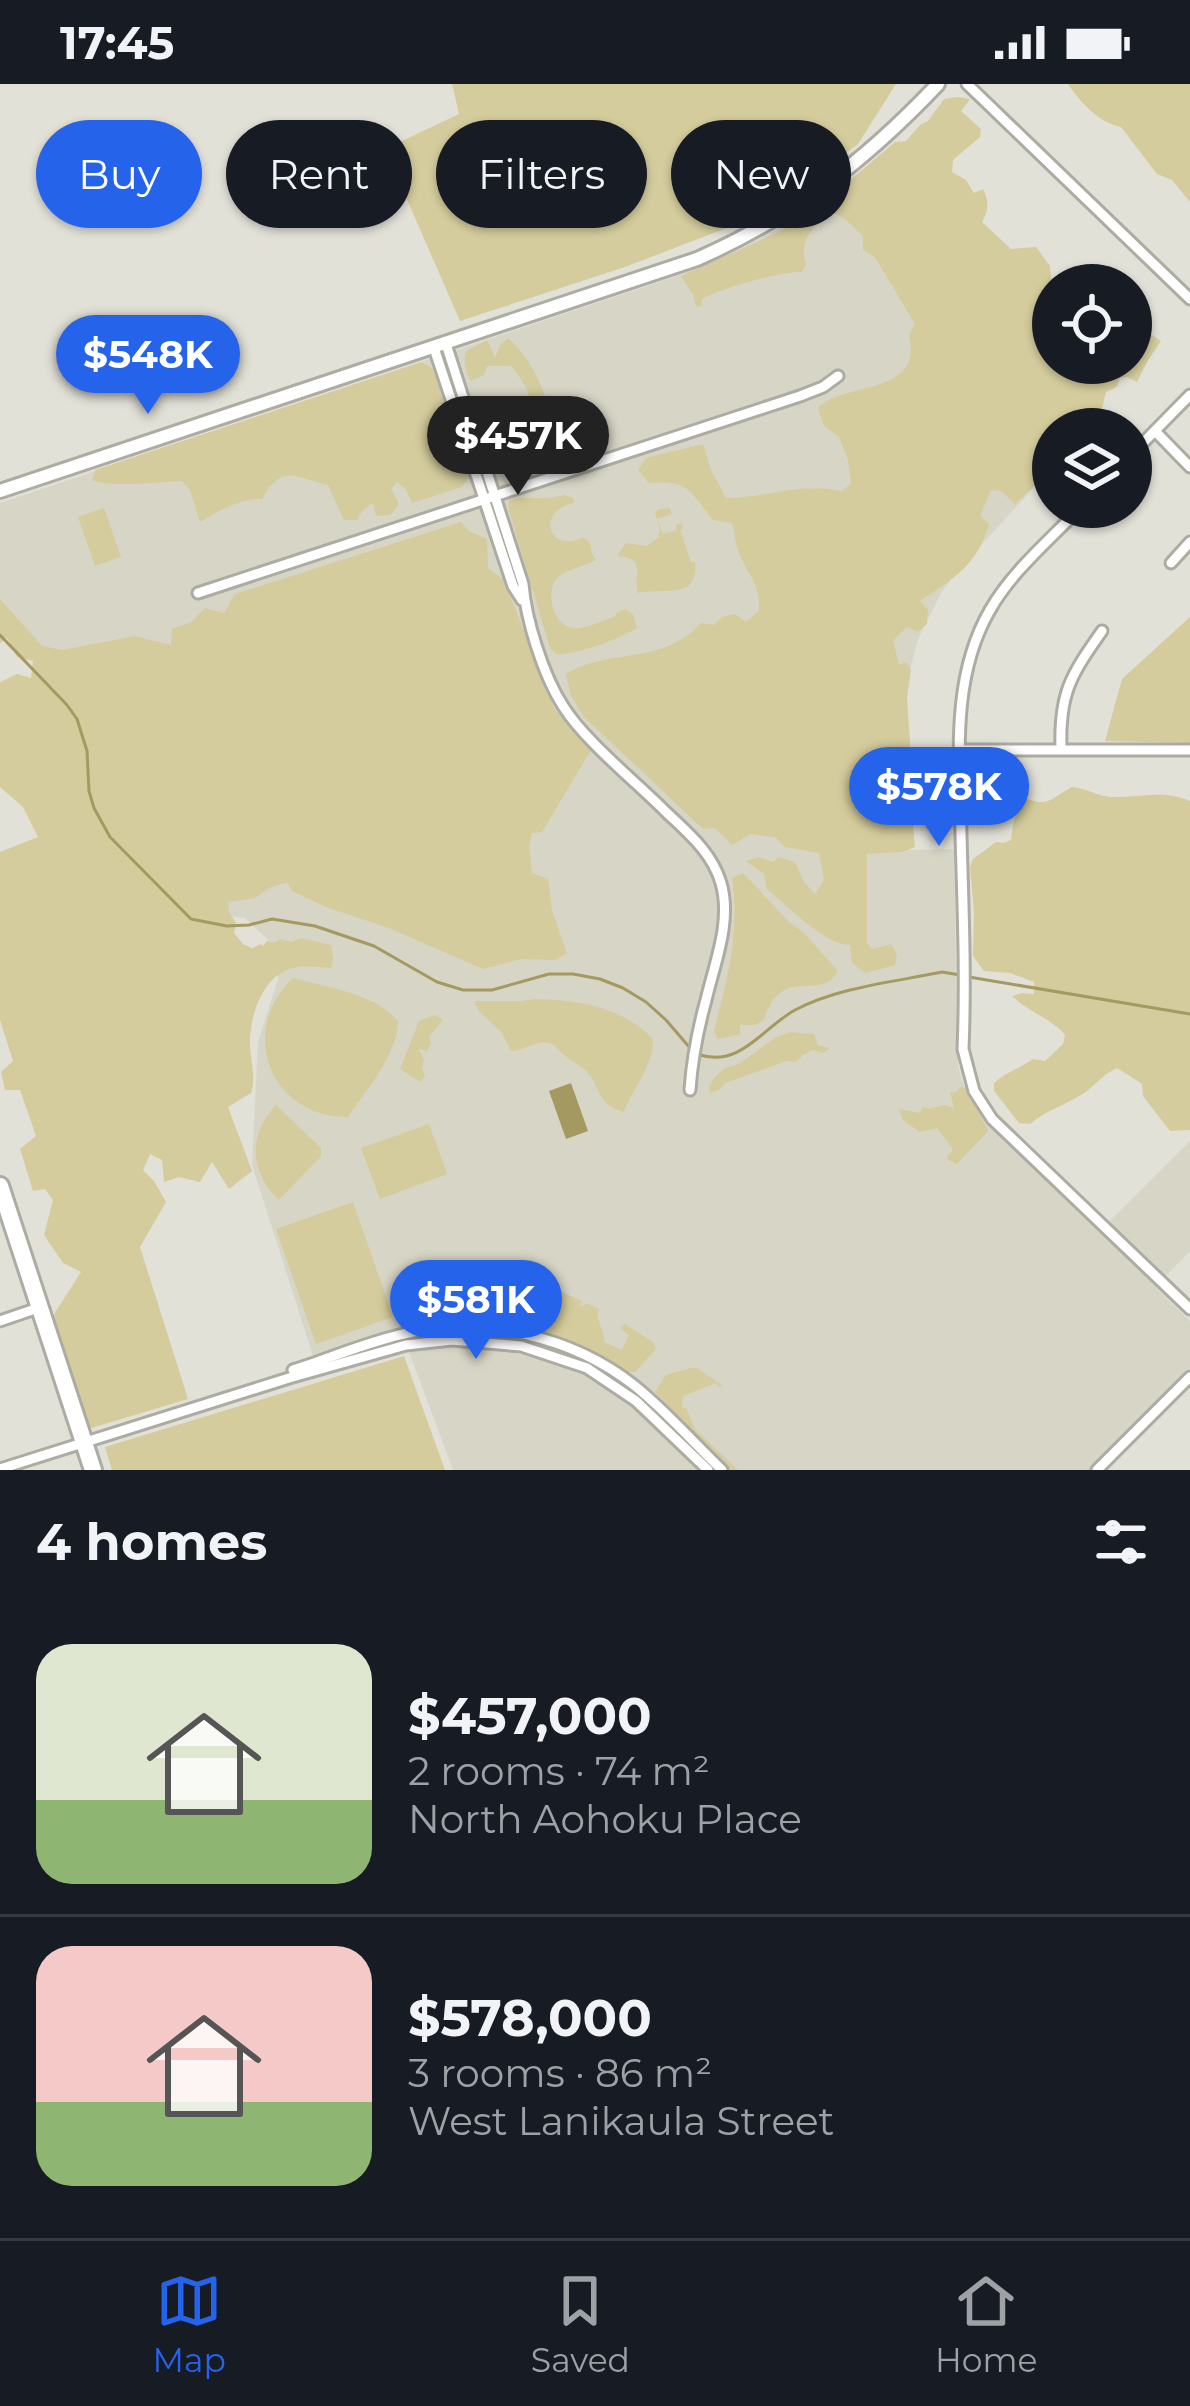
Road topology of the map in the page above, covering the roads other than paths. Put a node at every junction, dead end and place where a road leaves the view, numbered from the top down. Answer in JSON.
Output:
{"nodes":[{"id":1,"x":938,"y":84,"type":"edge"},
{"id":2,"x":967,"y":84,"type":"edge"},
{"id":3,"x":1190,"y":298,"type":"edge"},
{"id":4,"x":440,"y":346,"type":"junction"},
{"id":5,"x":838,"y":376,"type":"dead end"},
{"id":6,"x":1190,"y":395,"type":"edge"},
{"id":7,"x":1154,"y":431,"type":"joint"},
{"id":8,"x":1190,"y":467,"type":"edge"},
{"id":9,"x":0,"y":491,"type":"edge"},
{"id":10,"x":489,"y":497,"type":"junction"},
{"id":11,"x":1061,"y":528,"type":"edge"},
{"id":12,"x":1190,"y":542,"type":"edge"},
{"id":13,"x":1171,"y":563,"type":"dead end"},
{"id":14,"x":197,"y":593,"type":"dead end"},
{"id":15,"x":1102,"y":631,"type":"dead end"},
{"id":16,"x":1061,"y":749,"type":"junction"},
{"id":17,"x":959,"y":750,"type":"junction"},
{"id":18,"x":1190,"y":750,"type":"edge"},
{"id":19,"x":690,"y":1090,"type":"dead end"},
{"id":20,"x":1,"y":1192,"type":"edge"},
{"id":21,"x":41,"y":1307,"type":"junction"},
{"id":22,"x":1190,"y":1309,"type":"edge"},
{"id":23,"x":0,"y":1321,"type":"edge"},
{"id":24,"x":1190,"y":1377,"type":"edge"},
{"id":25,"x":220,"y":1397,"type":"junction"},
{"id":26,"x":84,"y":1441,"type":"junction"},
{"id":27,"x":0,"y":1469,"type":"edge"},
{"id":28,"x":93,"y":1470,"type":"edge"},
{"id":29,"x":708,"y":1470,"type":"edge"},
{"id":30,"x":722,"y":1470,"type":"edge"},
{"id":31,"x":1097,"y":1470,"type":"edge"}],
"edges":[{"from":1,"to":4,"type":"main road"},
{"from":2,"to":3,"type":"street"},
{"from":4,"to":9,"type":"main road"},
{"from":4,"to":10,"type":"street"},
{"from":5,"to":10,"type":"street"},
{"from":6,"to":7,"type":"street"},
{"from":7,"to":8,"type":"street"},
{"from":10,"to":14,"type":"street"},
{"from":10,"to":19,"type":"street"},
{"from":11,"to":17,"type":"street"},
{"from":12,"to":13,"type":"street"},
{"from":15,"to":16,"type":"street"},
{"from":16,"to":17,"type":"street"},
{"from":16,"to":18,"type":"street"},
{"from":17,"to":22,"type":"street"},
{"from":20,"to":21,"type":"highway"},
{"from":21,"to":23,"type":"street"},
{"from":21,"to":26,"type":"highway"},
{"from":24,"to":31,"type":"street"},
{"from":25,"to":26,"type":"street"},
{"from":25,"to":29,"type":"street"},
{"from":25,"to":30,"type":"street"},
{"from":26,"to":27,"type":"street"},
{"from":26,"to":28,"type":"highway"}]}
